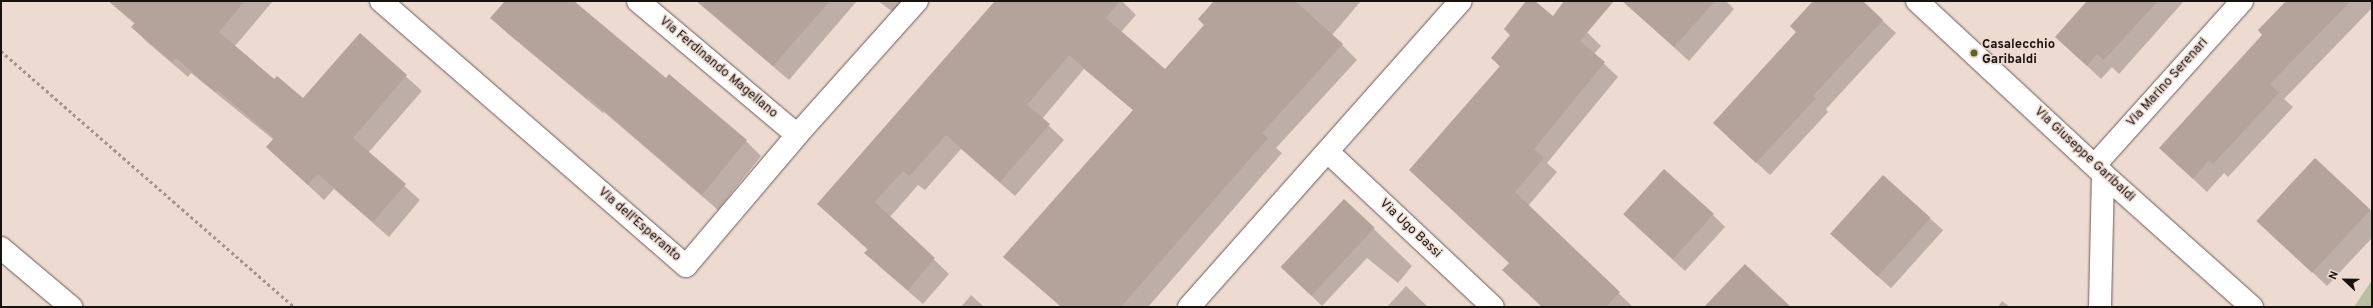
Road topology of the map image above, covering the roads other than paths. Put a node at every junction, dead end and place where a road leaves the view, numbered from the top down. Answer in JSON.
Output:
{"nodes":[{"id":1,"x":381,"y":1,"type":"edge"},
{"id":2,"x":638,"y":1,"type":"edge"},
{"id":3,"x":917,"y":1,"type":"edge"},
{"id":4,"x":1461,"y":1,"type":"edge"},
{"id":5,"x":1917,"y":1,"type":"edge"},
{"id":6,"x":2242,"y":1,"type":"edge"},
{"id":7,"x":797,"y":134,"type":"junction"},
{"id":8,"x":1328,"y":152,"type":"junction"},
{"id":9,"x":2099,"y":170,"type":"junction"},
{"id":10,"x":1,"y":248,"type":"edge"},
{"id":11,"x":71,"y":307,"type":"edge"},
{"id":12,"x":1190,"y":307,"type":"edge"},
{"id":13,"x":1493,"y":307,"type":"edge"},
{"id":14,"x":2100,"y":307,"type":"edge"},
{"id":15,"x":2252,"y":307,"type":"edge"}],
"edges":[{"from":1,"to":7,"type":"street","name":"Via dell'Esperanto"},
{"from":2,"to":7,"type":"street","name":"Via Ferdinando Magellano"},
{"from":3,"to":7,"type":"street","name":"Via dell'Esperanto"},
{"from":4,"to":8,"type":"street"},
{"from":5,"to":9,"type":"street","name":"Via Giuseppe Garibaldi"},
{"from":6,"to":9,"type":"street","name":"Via Marino Serenari"},
{"from":8,"to":12,"type":"street"},
{"from":8,"to":13,"type":"street","name":"Via Ugo Bassi"},
{"from":9,"to":14,"type":"street"},
{"from":9,"to":15,"type":"street","name":"Via Giuseppe Garibaldi"},
{"from":10,"to":11,"type":"street"}]}
